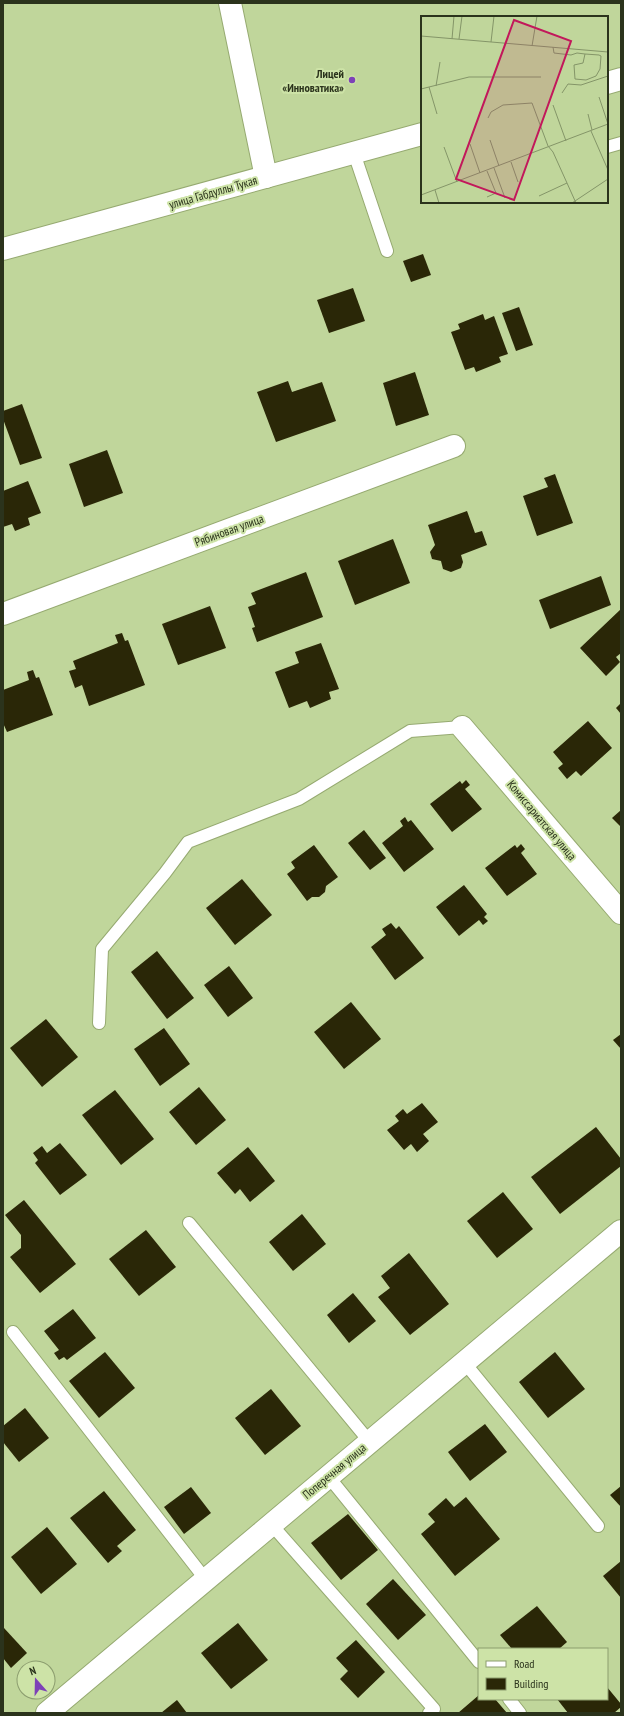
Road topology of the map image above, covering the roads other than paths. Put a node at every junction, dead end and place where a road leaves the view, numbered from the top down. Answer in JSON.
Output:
{"nodes":[{"id":1,"x":230,"y":3,"type":"edge"},
{"id":2,"x":621,"y":79,"type":"edge"},
{"id":3,"x":608,"y":83,"type":"edge"},
{"id":4,"x":421,"y":134,"type":"edge"},
{"id":5,"x":621,"y":144,"type":"edge"},
{"id":6,"x":608,"y":147,"type":"edge"},
{"id":7,"x":354,"y":153,"type":"junction"},
{"id":8,"x":266,"y":177,"type":"junction"},
{"id":9,"x":3,"y":249,"type":"edge"},
{"id":10,"x":387,"y":251,"type":"dead end"},
{"id":11,"x":454,"y":446,"type":"dead end"},
{"id":12,"x":3,"y":614,"type":"edge"},
{"id":13,"x":462,"y":727,"type":"joint"},
{"id":14,"x":621,"y":913,"type":"edge"},
{"id":15,"x":99,"y":1023,"type":"dead end"},
{"id":16,"x":189,"y":1223,"type":"dead end"},
{"id":17,"x":621,"y":1231,"type":"edge"},
{"id":18,"x":13,"y":1332,"type":"dead end"},
{"id":19,"x":464,"y":1362,"type":"junction"},
{"id":20,"x":369,"y":1441,"type":"junction"},
{"id":21,"x":328,"y":1476,"type":"junction"},
{"id":22,"x":271,"y":1524,"type":"junction"},
{"id":23,"x":598,"y":1526,"type":"dead end"},
{"id":24,"x":206,"y":1580,"type":"junction"},
{"id":25,"x":478,"y":1661,"type":"edge"},
{"id":26,"x":510,"y":1700,"type":"edge"},
{"id":27,"x":47,"y":1713,"type":"edge"},
{"id":28,"x":429,"y":1713,"type":"edge"},
{"id":29,"x":520,"y":1713,"type":"edge"}],
"edges":[{"from":1,"to":8,"type":"street"},
{"from":2,"to":3,"type":"street"},
{"from":4,"to":7,"type":"street","name":"улица Габдуллы Тукая"},
{"from":5,"to":6,"type":"lane"},
{"from":7,"to":8,"type":"street","name":"улица Габдуллы Тукая"},
{"from":7,"to":10,"type":"lane"},
{"from":8,"to":9,"type":"street","name":"улица Габдуллы Тукая"},
{"from":11,"to":12,"type":"street","name":"Рябиновая улица"},
{"from":13,"to":14,"type":"street","name":"Комиссариатская улица"},
{"from":13,"to":15,"type":"lane"},
{"from":16,"to":20,"type":"lane"},
{"from":17,"to":19,"type":"street","name":"Поперечная улица"},
{"from":18,"to":24,"type":"lane"},
{"from":19,"to":20,"type":"street","name":"Поперечная улица"},
{"from":19,"to":23,"type":"lane"},
{"from":20,"to":21,"type":"street","name":"Поперечная улица"},
{"from":21,"to":22,"type":"street","name":"Поперечная улица"},
{"from":21,"to":25,"type":"lane"},
{"from":22,"to":24,"type":"street","name":"Поперечная улица"},
{"from":22,"to":28,"type":"lane"},
{"from":24,"to":27,"type":"street","name":"Поперечная улица"},
{"from":26,"to":29,"type":"lane"}]}
